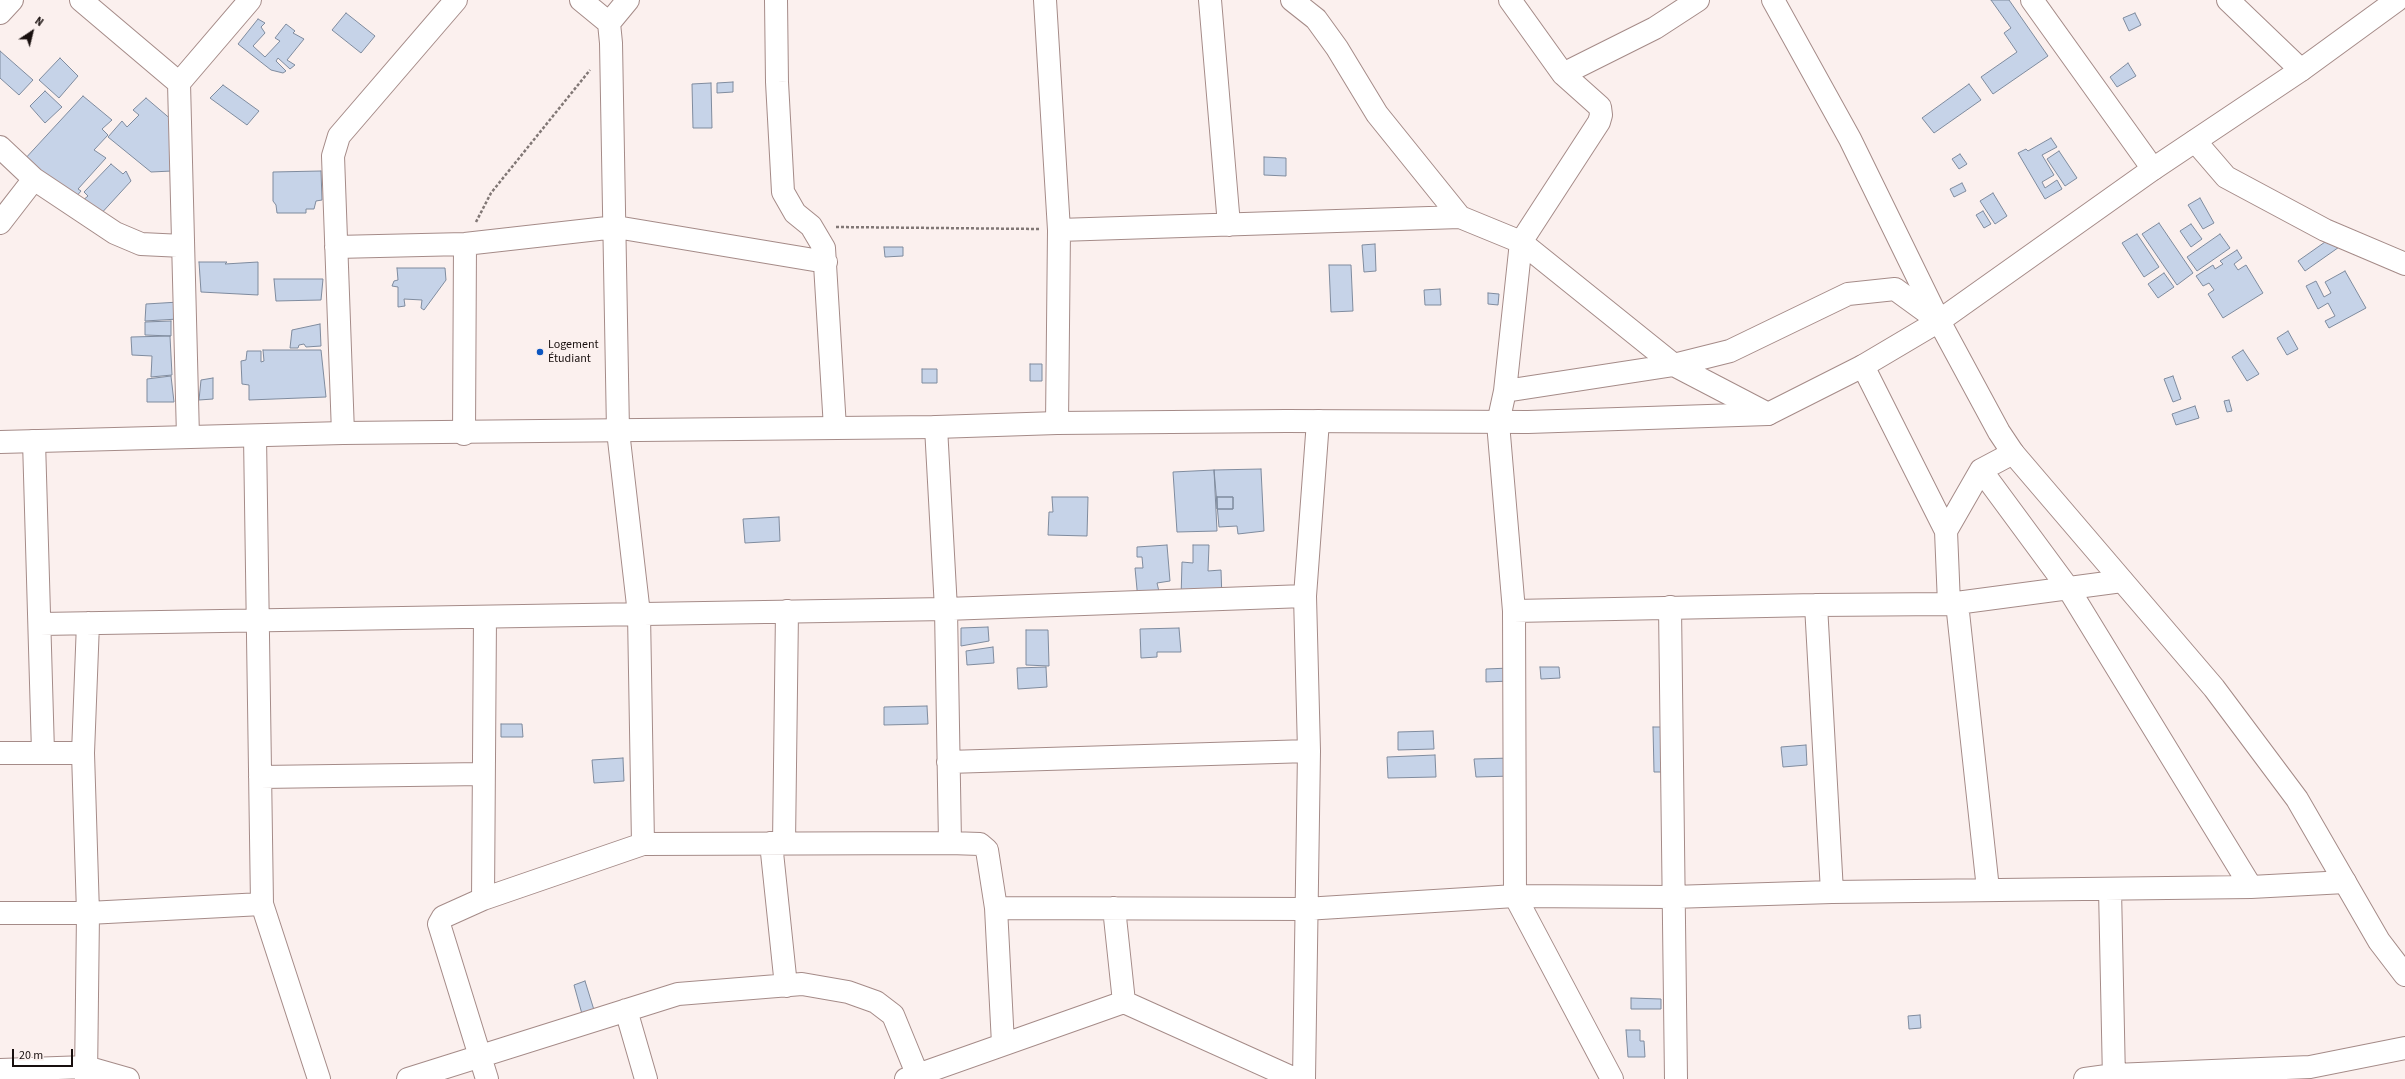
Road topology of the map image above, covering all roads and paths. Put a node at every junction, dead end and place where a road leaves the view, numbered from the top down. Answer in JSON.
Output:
{"nodes":[{"id":1,"x":12,"y":0,"type":"edge"},
{"id":2,"x":81,"y":0,"type":"edge"},
{"id":3,"x":250,"y":0,"type":"edge"},
{"id":4,"x":456,"y":0,"type":"edge"},
{"id":5,"x":581,"y":0,"type":"edge"},
{"id":6,"x":628,"y":0,"type":"edge"},
{"id":7,"x":776,"y":0,"type":"edge"},
{"id":8,"x":1045,"y":0,"type":"edge"},
{"id":9,"x":1210,"y":0,"type":"edge"},
{"id":10,"x":1292,"y":0,"type":"edge"},
{"id":11,"x":1510,"y":0,"type":"edge"},
{"id":12,"x":1698,"y":0,"type":"edge"},
{"id":13,"x":1773,"y":0,"type":"edge"},
{"id":14,"x":2228,"y":0,"type":"edge"},
{"id":15,"x":2397,"y":0,"type":"edge"},
{"id":16,"x":2040,"y":3,"type":"edge"},
{"id":17,"x":0,"y":13,"type":"edge"},
{"id":18,"x":609,"y":23,"type":"junction"},
{"id":19,"x":591,"y":68,"type":"dead end"},
{"id":20,"x":2301,"y":70,"type":"junction"},
{"id":21,"x":1563,"y":74,"type":"junction"},
{"id":22,"x":179,"y":83,"type":"junction"},
{"id":23,"x":2195,"y":141,"type":"junction"},
{"id":24,"x":0,"y":147,"type":"edge"},
{"id":25,"x":2153,"y":169,"type":"junction"},
{"id":26,"x":34,"y":179,"type":"junction"},
{"id":27,"x":1460,"y":217,"type":"junction"},
{"id":28,"x":0,"y":223,"type":"edge"},
{"id":29,"x":1229,"y":225,"type":"junction"},
{"id":30,"x":811,"y":226,"type":"junction"},
{"id":31,"x":616,"y":227,"type":"junction"},
{"id":32,"x":1058,"y":230,"type":"junction"},
{"id":33,"x":1521,"y":242,"type":"junction"},
{"id":34,"x":465,"y":244,"type":"junction"},
{"id":35,"x":183,"y":246,"type":"junction"},
{"id":36,"x":336,"y":247,"type":"junction"},
{"id":37,"x":826,"y":262,"type":"junction"},
{"id":38,"x":2405,"y":264,"type":"edge"},
{"id":39,"x":1939,"y":321,"type":"junction"},
{"id":40,"x":1674,"y":365,"type":"junction"},
{"id":41,"x":1863,"y":366,"type":"junction"},
{"id":42,"x":1505,"y":391,"type":"junction"},
{"id":43,"x":1768,"y":414,"type":"junction"},
{"id":44,"x":1318,"y":421,"type":"junction"},
{"id":45,"x":1056,"y":423,"type":"junction"},
{"id":46,"x":1498,"y":423,"type":"junction"},
{"id":47,"x":936,"y":427,"type":"junction"},
{"id":48,"x":835,"y":428,"type":"junction"},
{"id":49,"x":618,"y":431,"type":"junction"},
{"id":50,"x":343,"y":433,"type":"junction"},
{"id":51,"x":464,"y":434,"type":"junction"},
{"id":52,"x":255,"y":436,"type":"junction"},
{"id":53,"x":188,"y":437,"type":"junction"},
{"id":54,"x":34,"y":441,"type":"junction"},
{"id":55,"x":0,"y":442,"type":"edge"},
{"id":56,"x":2013,"y":453,"type":"junction"},
{"id":57,"x":1981,"y":470,"type":"junction"},
{"id":58,"x":1946,"y":531,"type":"junction"},
{"id":59,"x":2122,"y":581,"type":"junction"},
{"id":60,"x":2068,"y":588,"type":"junction"},
{"id":61,"x":1305,"y":596,"type":"junction"},
{"id":62,"x":1953,"y":604,"type":"junction"},
{"id":63,"x":1816,"y":605,"type":"junction"},
{"id":64,"x":1670,"y":607,"type":"junction"},
{"id":65,"x":946,"y":609,"type":"junction"},
{"id":66,"x":787,"y":611,"type":"junction"},
{"id":67,"x":1514,"y":611,"type":"junction"},
{"id":68,"x":639,"y":614,"type":"junction"},
{"id":69,"x":485,"y":617,"type":"junction"},
{"id":70,"x":258,"y":621,"type":"junction"},
{"id":71,"x":88,"y":623,"type":"junction"},
{"id":72,"x":40,"y":624,"type":"junction"},
{"id":73,"x":1309,"y":751,"type":"junction"},
{"id":74,"x":43,"y":752,"type":"junction"},
{"id":75,"x":0,"y":753,"type":"edge"},
{"id":76,"x":83,"y":753,"type":"junction"},
{"id":77,"x":948,"y":762,"type":"junction"},
{"id":78,"x":482,"y":774,"type":"junction"},
{"id":79,"x":260,"y":777,"type":"junction"},
{"id":80,"x":778,"y":843,"type":"junction"},
{"id":81,"x":950,"y":843,"type":"junction"},
{"id":82,"x":643,"y":844,"type":"junction"},
{"id":83,"x":2345,"y":882,"type":"junction"},
{"id":84,"x":2251,"y":887,"type":"junction"},
{"id":85,"x":1988,"y":889,"type":"junction"},
{"id":86,"x":2110,"y":889,"type":"junction"},
{"id":87,"x":1832,"y":892,"type":"junction"},
{"id":88,"x":1515,"y":896,"type":"junction"},
{"id":89,"x":1672,"y":898,"type":"junction"},
{"id":90,"x":483,"y":899,"type":"junction"},
{"id":91,"x":262,"y":904,"type":"junction"},
{"id":92,"x":996,"y":908,"type":"junction"},
{"id":93,"x":1114,"y":908,"type":"junction"},
{"id":94,"x":1305,"y":909,"type":"junction"},
{"id":95,"x":0,"y":913,"type":"edge"},
{"id":96,"x":88,"y":913,"type":"junction"},
{"id":97,"x":2405,"y":974,"type":"edge"},
{"id":98,"x":786,"y":986,"type":"junction"},
{"id":99,"x":1124,"y":1002,"type":"junction"},
{"id":100,"x":626,"y":1010,"type":"junction"},
{"id":101,"x":1003,"y":1044,"type":"junction"},
{"id":102,"x":2405,"y":1048,"type":"edge"},
{"id":103,"x":482,"y":1056,"type":"junction"},
{"id":104,"x":0,"y":1070,"type":"edge"},
{"id":105,"x":86,"y":1073,"type":"edge"},
{"id":106,"x":948,"y":1073,"type":"edge"},
{"id":107,"x":2296,"y":1073,"type":"edge"},
{"id":108,"x":912,"y":1077,"type":"edge"},
{"id":109,"x":2114,"y":1077,"type":"edge"},
{"id":110,"x":128,"y":1079,"type":"edge"},
{"id":111,"x":319,"y":1079,"type":"edge"},
{"id":112,"x":408,"y":1079,"type":"edge"},
{"id":113,"x":487,"y":1079,"type":"edge"},
{"id":114,"x":646,"y":1079,"type":"edge"},
{"id":115,"x":1295,"y":1079,"type":"edge"},
{"id":116,"x":1304,"y":1079,"type":"edge"},
{"id":117,"x":1612,"y":1079,"type":"edge"},
{"id":118,"x":1676,"y":1079,"type":"edge"},
{"id":119,"x":2085,"y":1079,"type":"edge"}],
"edges":[{"from":1,"to":17,"type":"street"},
{"from":2,"to":22,"type":"street"},
{"from":3,"to":22,"type":"street"},
{"from":4,"to":36,"type":"street"},
{"from":5,"to":18,"type":"street"},
{"from":6,"to":18,"type":"street"},
{"from":7,"to":30,"type":"street"},
{"from":8,"to":32,"type":"street"},
{"from":9,"to":29,"type":"street"},
{"from":10,"to":27,"type":"street"},
{"from":11,"to":21,"type":"street"},
{"from":12,"to":21,"type":"street"},
{"from":13,"to":39,"type":"street"},
{"from":14,"to":20,"type":"street"},
{"from":15,"to":20,"type":"street"},
{"from":16,"to":25,"type":"street"},
{"from":18,"to":31,"type":"street"},
{"from":19,"to":34,"type":"path"},
{"from":20,"to":23,"type":"street"},
{"from":21,"to":33,"type":"street"},
{"from":22,"to":35,"type":"street"},
{"from":23,"to":25,"type":"street"},
{"from":23,"to":38,"type":"street"},
{"from":24,"to":26,"type":"street"},
{"from":25,"to":39,"type":"street"},
{"from":26,"to":28,"type":"street"},
{"from":26,"to":35,"type":"street"},
{"from":27,"to":29,"type":"street"},
{"from":27,"to":33,"type":"street"},
{"from":29,"to":32,"type":"street"},
{"from":30,"to":32,"type":"path"},
{"from":30,"to":37,"type":"street"},
{"from":31,"to":34,"type":"street"},
{"from":31,"to":37,"type":"street"},
{"from":31,"to":49,"type":"street"},
{"from":32,"to":45,"type":"street"},
{"from":33,"to":40,"type":"street"},
{"from":33,"to":42,"type":"street"},
{"from":34,"to":36,"type":"street"},
{"from":34,"to":51,"type":"street"},
{"from":35,"to":53,"type":"street"},
{"from":36,"to":50,"type":"street"},
{"from":37,"to":48,"type":"street"},
{"from":39,"to":40,"type":"street"},
{"from":39,"to":41,"type":"street"},
{"from":39,"to":56,"type":"street"},
{"from":40,"to":42,"type":"street"},
{"from":40,"to":43,"type":"street"},
{"from":41,"to":43,"type":"street"},
{"from":41,"to":58,"type":"street"},
{"from":42,"to":46,"type":"street"},
{"from":43,"to":46,"type":"street"},
{"from":44,"to":45,"type":"street"},
{"from":44,"to":46,"type":"street"},
{"from":44,"to":61,"type":"street"},
{"from":45,"to":47,"type":"street"},
{"from":46,"to":67,"type":"street"},
{"from":47,"to":48,"type":"street"},
{"from":47,"to":65,"type":"street"},
{"from":48,"to":49,"type":"street"},
{"from":49,"to":51,"type":"street"},
{"from":49,"to":68,"type":"street"},
{"from":50,"to":51,"type":"street"},
{"from":50,"to":52,"type":"street"},
{"from":52,"to":53,"type":"street"},
{"from":52,"to":70,"type":"street"},
{"from":53,"to":54,"type":"street"},
{"from":54,"to":55,"type":"street"},
{"from":54,"to":72,"type":"street"},
{"from":56,"to":57,"type":"street"},
{"from":56,"to":59,"type":"street"},
{"from":57,"to":58,"type":"street"},
{"from":57,"to":60,"type":"street"},
{"from":58,"to":62,"type":"street"},
{"from":59,"to":60,"type":"street"},
{"from":59,"to":83,"type":"street"},
{"from":60,"to":62,"type":"street"},
{"from":60,"to":84,"type":"street"},
{"from":61,"to":65,"type":"street"},
{"from":61,"to":73,"type":"street"},
{"from":62,"to":63,"type":"street"},
{"from":62,"to":85,"type":"street"},
{"from":63,"to":64,"type":"street"},
{"from":63,"to":87,"type":"street"},
{"from":64,"to":67,"type":"street"},
{"from":64,"to":89,"type":"street"},
{"from":65,"to":66,"type":"street"},
{"from":65,"to":77,"type":"street"},
{"from":66,"to":68,"type":"street"},
{"from":66,"to":80,"type":"street"},
{"from":67,"to":88,"type":"street"},
{"from":68,"to":69,"type":"street"},
{"from":68,"to":82,"type":"street"},
{"from":69,"to":70,"type":"street"},
{"from":69,"to":78,"type":"street"},
{"from":70,"to":71,"type":"street"},
{"from":70,"to":79,"type":"street"},
{"from":71,"to":72,"type":"street"},
{"from":71,"to":76,"type":"street"},
{"from":72,"to":74,"type":"street"},
{"from":73,"to":77,"type":"street"},
{"from":73,"to":94,"type":"street"},
{"from":74,"to":75,"type":"street"},
{"from":74,"to":76,"type":"street"},
{"from":76,"to":96,"type":"street"},
{"from":77,"to":81,"type":"street"},
{"from":78,"to":79,"type":"street"},
{"from":78,"to":90,"type":"street"},
{"from":79,"to":91,"type":"street"},
{"from":80,"to":81,"type":"street"},
{"from":80,"to":82,"type":"street"},
{"from":80,"to":98,"type":"street"},
{"from":81,"to":92,"type":"street"},
{"from":82,"to":90,"type":"street"},
{"from":83,"to":84,"type":"street"},
{"from":83,"to":97,"type":"street"},
{"from":84,"to":86,"type":"street"},
{"from":85,"to":86,"type":"street"},
{"from":85,"to":87,"type":"street"},
{"from":86,"to":109,"type":"street"},
{"from":87,"to":89,"type":"street"},
{"from":88,"to":89,"type":"street"},
{"from":88,"to":94,"type":"street"},
{"from":88,"to":117,"type":"street"},
{"from":89,"to":118,"type":"street"},
{"from":90,"to":103,"type":"street"},
{"from":91,"to":96,"type":"street"},
{"from":91,"to":111,"type":"street"},
{"from":92,"to":93,"type":"street"},
{"from":92,"to":101,"type":"street"},
{"from":93,"to":94,"type":"street"},
{"from":93,"to":99,"type":"street"},
{"from":94,"to":116,"type":"street"},
{"from":95,"to":96,"type":"street"},
{"from":96,"to":105,"type":"street"},
{"from":98,"to":100,"type":"street"},
{"from":98,"to":108,"type":"street"},
{"from":99,"to":101,"type":"street"},
{"from":99,"to":115,"type":"street"},
{"from":100,"to":103,"type":"street"},
{"from":100,"to":114,"type":"street"},
{"from":101,"to":106,"type":"street"},
{"from":102,"to":107,"type":"street"},
{"from":103,"to":112,"type":"street"},
{"from":103,"to":113,"type":"street"},
{"from":104,"to":105,"type":"street"},
{"from":105,"to":110,"type":"street"},
{"from":106,"to":108,"type":"street"},
{"from":107,"to":109,"type":"street"},
{"from":109,"to":119,"type":"street"}]}
